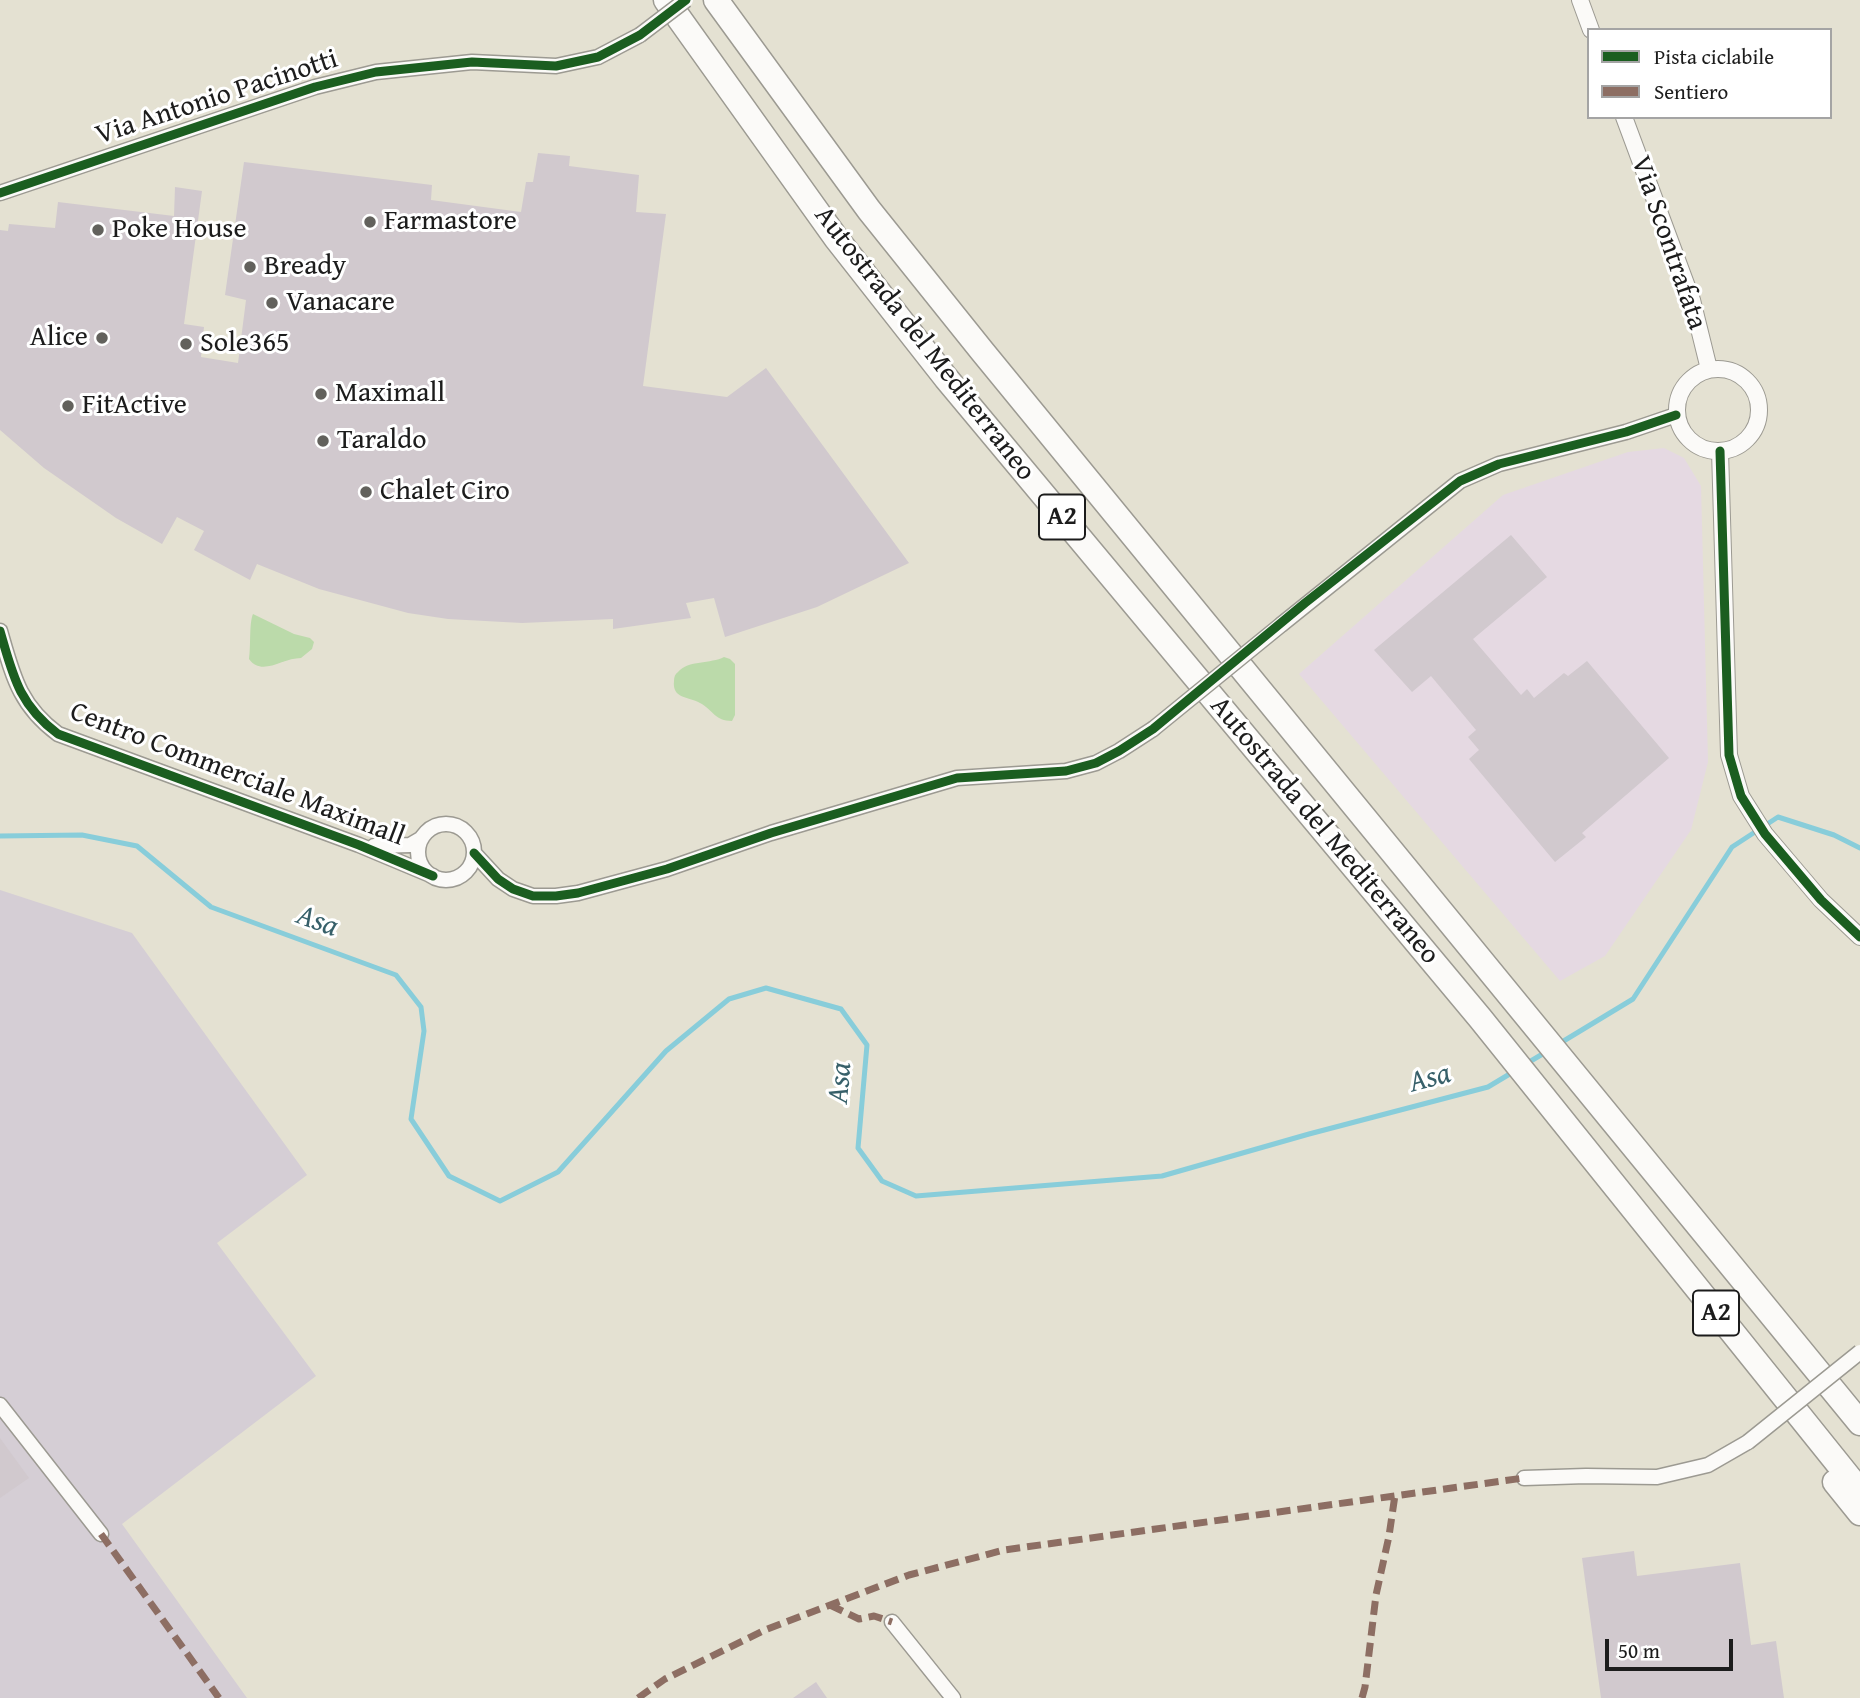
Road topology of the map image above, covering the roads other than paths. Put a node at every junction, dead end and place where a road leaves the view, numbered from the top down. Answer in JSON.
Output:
{"nodes":[{"id":1,"x":666,"y":0,"type":"edge"},
{"id":2,"x":686,"y":0,"type":"edge"},
{"id":3,"x":716,"y":0,"type":"edge"},
{"id":4,"x":1580,"y":0,"type":"edge"},
{"id":5,"x":1590,"y":28,"type":"edge"},
{"id":6,"x":1625,"y":119,"type":"edge"},
{"id":7,"x":0,"y":193,"type":"edge"},
{"id":8,"x":1709,"y":369,"type":"junction"},
{"id":9,"x":1676,"y":415,"type":"junction"},
{"id":10,"x":1720,"y":452,"type":"junction"},
{"id":11,"x":0,"y":631,"type":"edge"},
{"id":12,"x":422,"y":838,"type":"junction"},
{"id":13,"x":359,"y":845,"type":"junction"},
{"id":14,"x":474,"y":853,"type":"junction"},
{"id":15,"x":433,"y":876,"type":"junction"},
{"id":16,"x":1860,"y":937,"type":"edge"},
{"id":17,"x":1860,"y":1353,"type":"edge"},
{"id":18,"x":0,"y":1405,"type":"edge"},
{"id":19,"x":1860,"y":1423,"type":"edge"},
{"id":20,"x":1806,"y":1426,"type":"junction"},
{"id":21,"x":1524,"y":1478,"type":"dead end"},
{"id":22,"x":1860,"y":1491,"type":"edge"},
{"id":23,"x":1860,"y":1513,"type":"edge"},
{"id":24,"x":101,"y":1534,"type":"dead end"},
{"id":25,"x":892,"y":1622,"type":"dead end"},
{"id":26,"x":953,"y":1698,"type":"edge"}],
"edges":[{"from":1,"to":20,"type":"highway","name":"Autostrada del Mediterraneo","number":"A2"},
{"from":2,"to":7,"type":"street","name":"Via Antonio Pacinotti","bridge":true},
{"from":3,"to":19,"type":"highway","name":"Autostrada del Mediterraneo","number":"A2"},
{"from":4,"to":5,"type":"street"},
{"from":6,"to":8,"type":"street","name":"Via Scontrafata"},
{"from":8,"to":9,"type":"street"},
{"from":8,"to":10,"type":"street"},
{"from":9,"to":10,"type":"street"},
{"from":9,"to":14,"type":"street","bridge":true},
{"from":10,"to":16,"type":"street"},
{"from":11,"to":13,"type":"street","name":"Centro Commerciale Maximall"},
{"from":12,"to":13,"type":"street","name":"Centro Commerciale Maximall"},
{"from":12,"to":14,"type":"street"},
{"from":12,"to":15,"type":"street"},
{"from":13,"to":15,"type":"street","name":"Centro Commerciale Maximall"},
{"from":14,"to":15,"type":"street"},
{"from":17,"to":21,"type":"street","bridge":true},
{"from":18,"to":24,"type":"street"},
{"from":20,"to":22,"type":"highway","name":"Autostrada del Mediterraneo","number":"A2"},
{"from":20,"to":23,"type":"highway"},
{"from":25,"to":26,"type":"street"}]}
